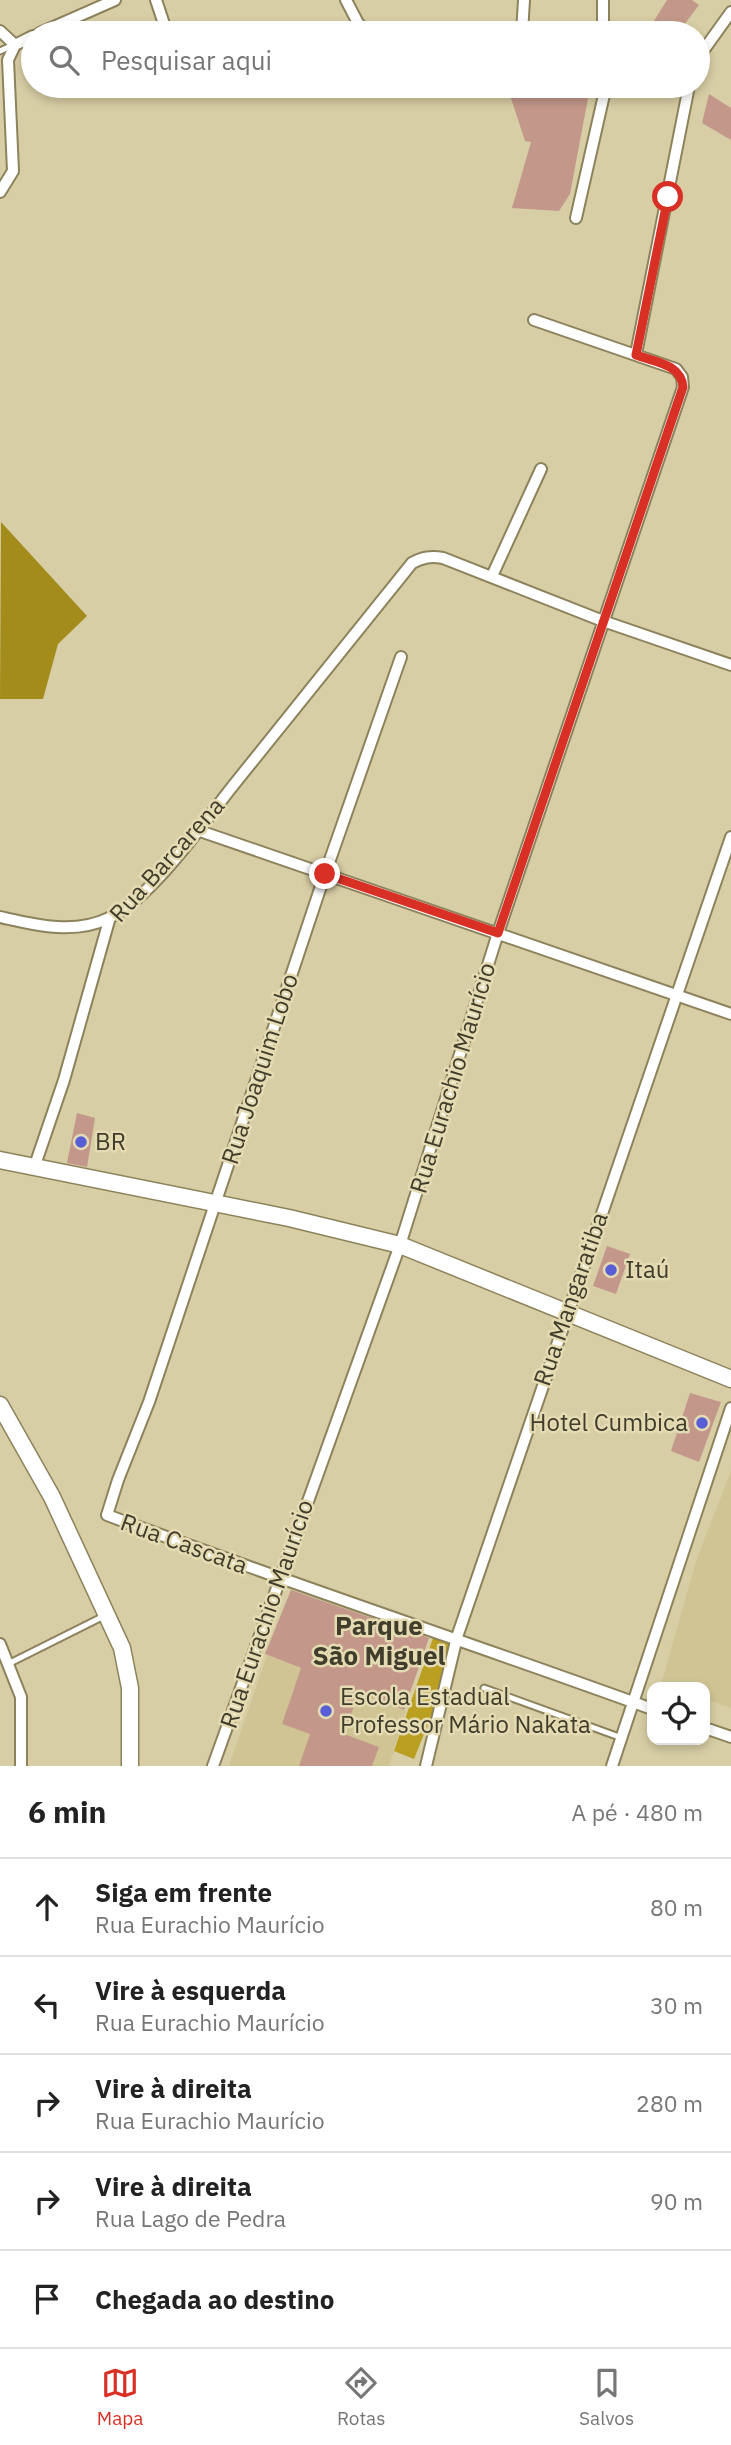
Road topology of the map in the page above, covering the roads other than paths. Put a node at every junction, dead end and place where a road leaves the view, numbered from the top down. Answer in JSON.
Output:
{"nodes":[{"id":1,"x":115,"y":0,"type":"edge"},
{"id":2,"x":156,"y":0,"type":"edge"},
{"id":3,"x":346,"y":0,"type":"edge"},
{"id":4,"x":524,"y":0,"type":"edge"},
{"id":5,"x":603,"y":0,"type":"edge"},
{"id":6,"x":731,"y":12,"type":"edge"},
{"id":7,"x":67,"y":21,"type":"edge"},
{"id":8,"x":163,"y":21,"type":"edge"},
{"id":9,"x":357,"y":21,"type":"edge"},
{"id":10,"x":523,"y":21,"type":"edge"},
{"id":11,"x":603,"y":21,"type":"edge"},
{"id":12,"x":0,"y":31,"type":"edge"},
{"id":13,"x":710,"y":41,"type":"edge"},
{"id":14,"x":21,"y":42,"type":"edge"},
{"id":15,"x":15,"y":45,"type":"junction"},
{"id":16,"x":0,"y":51,"type":"edge"},
{"id":17,"x":603,"y":98,"type":"edge"},
{"id":18,"x":687,"y":98,"type":"edge"},
{"id":19,"x":0,"y":192,"type":"edge"},
{"id":20,"x":576,"y":218,"type":"dead end"},
{"id":21,"x":534,"y":320,"type":"dead end"},
{"id":22,"x":636,"y":355,"type":"junction"},
{"id":23,"x":541,"y":469,"type":"dead end"},
{"id":24,"x":492,"y":576,"type":"junction"},
{"id":25,"x":603,"y":621,"type":"junction"},
{"id":26,"x":401,"y":657,"type":"dead end"},
{"id":27,"x":731,"y":665,"type":"edge"},
{"id":28,"x":197,"y":830,"type":"junction"},
{"id":29,"x":731,"y":837,"type":"edge"},
{"id":30,"x":325,"y":874,"type":"junction"},
{"id":31,"x":0,"y":916,"type":"edge"},
{"id":32,"x":110,"y":918,"type":"junction"},
{"id":33,"x":498,"y":933,"type":"junction"},
{"id":34,"x":675,"y":994,"type":"junction"},
{"id":35,"x":731,"y":1014,"type":"edge"},
{"id":36,"x":0,"y":1160,"type":"edge"},
{"id":37,"x":34,"y":1168,"type":"junction"},
{"id":38,"x":215,"y":1205,"type":"junction"},
{"id":39,"x":400,"y":1245,"type":"junction"},
{"id":40,"x":565,"y":1314,"type":"junction"},
{"id":41,"x":731,"y":1379,"type":"edge"},
{"id":42,"x":0,"y":1405,"type":"edge"},
{"id":43,"x":731,"y":1408,"type":"edge"},
{"id":44,"x":118,"y":1479,"type":"joint"},
{"id":45,"x":278,"y":1579,"type":"junction"},
{"id":46,"x":106,"y":1615,"type":"junction"},
{"id":47,"x":457,"y":1637,"type":"junction"},
{"id":48,"x":0,"y":1643,"type":"edge"},
{"id":49,"x":10,"y":1663,"type":"junction"},
{"id":50,"x":484,"y":1688,"type":"dead end"},
{"id":51,"x":634,"y":1702,"type":"junction"},
{"id":52,"x":647,"y":1707,"type":"edge"},
{"id":53,"x":710,"y":1730,"type":"edge"},
{"id":54,"x":731,"y":1737,"type":"edge"},
{"id":55,"x":622,"y":1738,"type":"junction"},
{"id":56,"x":21,"y":1766,"type":"edge"},
{"id":57,"x":130,"y":1766,"type":"edge"},
{"id":58,"x":214,"y":1766,"type":"edge"},
{"id":59,"x":426,"y":1766,"type":"edge"},
{"id":60,"x":612,"y":1766,"type":"edge"}],
"edges":[{"from":1,"to":7,"type":"street"},
{"from":2,"to":8,"type":"street"},
{"from":3,"to":9,"type":"street"},
{"from":4,"to":10,"type":"street"},
{"from":5,"to":11,"type":"street"},
{"from":6,"to":13,"type":"street"},
{"from":12,"to":15,"type":"street"},
{"from":14,"to":15,"type":"street"},
{"from":15,"to":16,"type":"lane"},
{"from":15,"to":19,"type":"street"},
{"from":17,"to":20,"type":"street"},
{"from":18,"to":22,"type":"street"},
{"from":21,"to":22,"type":"street","name":"Rua Eurachio Maurício"},
{"from":22,"to":25,"type":"street","name":"Rua Eurachio Maurício"},
{"from":23,"to":24,"type":"street"},
{"from":24,"to":25,"type":"street"},
{"from":24,"to":28,"type":"street","name":"Rua Barcarena"},
{"from":25,"to":27,"type":"street"},
{"from":25,"to":33,"type":"street","name":"Rua Eurachio Maurício"},
{"from":26,"to":30,"type":"street","name":"Rua Joaquim Lobo"},
{"from":28,"to":30,"type":"street"},
{"from":28,"to":32,"type":"street","name":"Rua Barcarena"},
{"from":29,"to":34,"type":"street","name":"Rua Mangaratiba"},
{"from":30,"to":33,"type":"street"},
{"from":30,"to":38,"type":"street","name":"Rua Joaquim Lobo"},
{"from":31,"to":32,"type":"street"},
{"from":32,"to":37,"type":"street","name":"Rua Barcarena"},
{"from":33,"to":34,"type":"street"},
{"from":33,"to":39,"type":"street","name":"Rua Eurachio Maurício"},
{"from":34,"to":35,"type":"street"},
{"from":34,"to":40,"type":"street","name":"Rua Mangaratiba"},
{"from":36,"to":37,"type":"main road"},
{"from":37,"to":38,"type":"main road"},
{"from":38,"to":39,"type":"main road"},
{"from":38,"to":44,"type":"street","name":"Rua Joaquim Lobo"},
{"from":39,"to":40,"type":"main road"},
{"from":39,"to":45,"type":"street","name":"Rua Eurachio Maurício"},
{"from":40,"to":41,"type":"main road"},
{"from":40,"to":47,"type":"street","name":"Rua Mangaratiba"},
{"from":42,"to":46,"type":"main road"},
{"from":43,"to":51,"type":"street"},
{"from":44,"to":45,"type":"street","name":"Rua Cascata"},
{"from":45,"to":47,"type":"street","name":"Rua Cascata"},
{"from":45,"to":58,"type":"street","name":"Rua Eurachio Maurício"},
{"from":46,"to":49,"type":"lane"},
{"from":46,"to":57,"type":"main road"},
{"from":47,"to":51,"type":"street","name":"Rua Cascata"},
{"from":47,"to":59,"type":"street","name":"Rua Mangaratiba"},
{"from":48,"to":49,"type":"street"},
{"from":49,"to":56,"type":"street"},
{"from":50,"to":55,"type":"lane"},
{"from":51,"to":52,"type":"street","name":"Rua Cascata"},
{"from":51,"to":55,"type":"street"},
{"from":53,"to":54,"type":"street"},
{"from":55,"to":60,"type":"street"}]}
